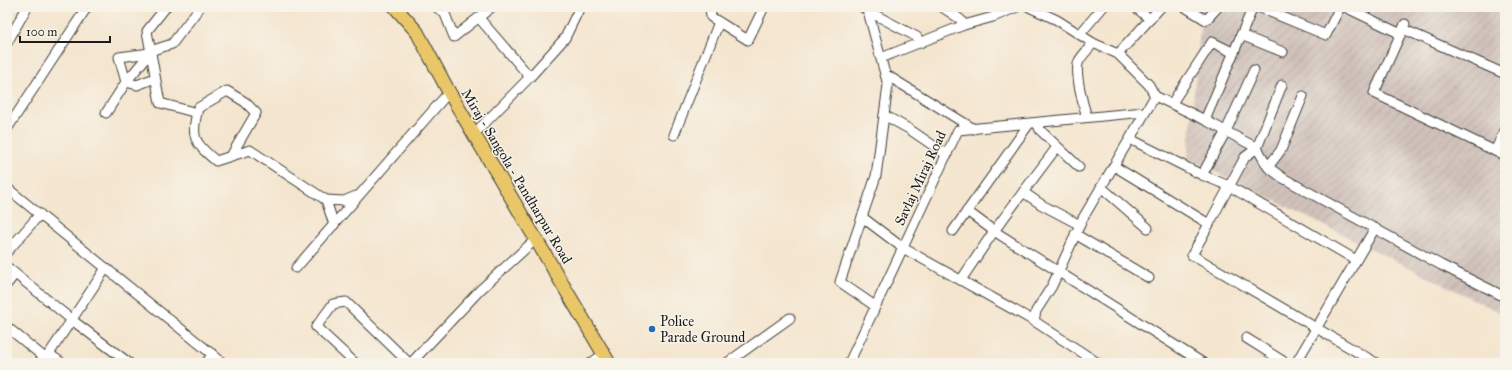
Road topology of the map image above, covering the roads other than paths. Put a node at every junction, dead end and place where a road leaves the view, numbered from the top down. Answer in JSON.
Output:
{"nodes":[{"id":1,"x":87,"y":7,"type":"edge"},
{"id":2,"x":166,"y":7,"type":"edge"},
{"id":3,"x":200,"y":7,"type":"edge"},
{"id":4,"x":395,"y":7,"type":"edge"},
{"id":5,"x":436,"y":7,"type":"edge"},
{"id":6,"x":492,"y":7,"type":"edge"},
{"id":7,"x":580,"y":7,"type":"edge"},
{"id":8,"x":710,"y":7,"type":"edge"},
{"id":9,"x":764,"y":7,"type":"edge"},
{"id":10,"x":942,"y":7,"type":"edge"},
{"id":11,"x":1017,"y":7,"type":"edge"},
{"id":12,"x":1029,"y":7,"type":"edge"},
{"id":13,"x":1104,"y":7,"type":"edge"},
{"id":14,"x":1135,"y":7,"type":"edge"},
{"id":15,"x":1161,"y":7,"type":"edge"},
{"id":16,"x":1186,"y":7,"type":"edge"},
{"id":17,"x":1218,"y":7,"type":"edge"},
{"id":18,"x":1253,"y":7,"type":"edge"},
{"id":19,"x":1258,"y":7,"type":"edge"},
{"id":20,"x":1340,"y":7,"type":"edge"},
{"id":21,"x":1346,"y":7,"type":"edge"},
{"id":22,"x":1039,"y":8,"type":"edge"},
{"id":23,"x":22,"y":9,"type":"edge"},
{"id":24,"x":865,"y":9,"type":"edge"},
{"id":25,"x":479,"y":18,"type":"junction"},
{"id":26,"x":1150,"y":19,"type":"junction"},
{"id":27,"x":719,"y":22,"type":"junction"},
{"id":28,"x":964,"y":25,"type":"junction"},
{"id":29,"x":1403,"y":29,"type":"junction"},
{"id":30,"x":1080,"y":34,"type":"junction"},
{"id":31,"x":1241,"y":35,"type":"junction"},
{"id":32,"x":920,"y":42,"type":"junction"},
{"id":33,"x":7,"y":43,"type":"edge"},
{"id":34,"x":1093,"y":43,"type":"junction"},
{"id":35,"x":150,"y":52,"type":"junction"},
{"id":36,"x":1284,"y":52,"type":"dead end"},
{"id":37,"x":1234,"y":53,"type":"junction"},
{"id":38,"x":1118,"y":54,"type":"junction"},
{"id":39,"x":881,"y":58,"type":"junction"},
{"id":40,"x":1254,"y":70,"type":"dead end"},
{"id":41,"x":885,"y":74,"type":"junction"},
{"id":42,"x":1505,"y":74,"type":"edge"},
{"id":43,"x":530,"y":77,"type":"junction"},
{"id":44,"x":155,"y":78,"type":"junction"},
{"id":45,"x":126,"y":82,"type":"junction"},
{"id":46,"x":1282,"y":85,"type":"dead end"},
{"id":47,"x":449,"y":92,"type":"junction"},
{"id":48,"x":1155,"y":96,"type":"junction"},
{"id":49,"x":1303,"y":96,"type":"dead end"},
{"id":50,"x":1172,"y":103,"type":"junction"},
{"id":51,"x":1144,"y":112,"type":"junction"},
{"id":52,"x":106,"y":113,"type":"dead end"},
{"id":53,"x":197,"y":113,"type":"junction"},
{"id":54,"x":884,"y":115,"type":"junction"},
{"id":55,"x":1087,"y":117,"type":"junction"},
{"id":56,"x":1206,"y":120,"type":"junction"},
{"id":57,"x":1033,"y":123,"type":"junction"},
{"id":58,"x":7,"y":129,"type":"edge"},
{"id":59,"x":974,"y":129,"type":"junction"},
{"id":60,"x":1505,"y":130,"type":"edge"},
{"id":61,"x":1226,"y":131,"type":"junction"},
{"id":62,"x":474,"y":134,"type":"junction"},
{"id":63,"x":674,"y":135,"type":"dead end"},
{"id":64,"x":1130,"y":139,"type":"junction"},
{"id":65,"x":1057,"y":148,"type":"junction"},
{"id":66,"x":1257,"y":148,"type":"junction"},
{"id":67,"x":1495,"y":151,"type":"junction"},
{"id":68,"x":947,"y":155,"type":"junction"},
{"id":69,"x":231,"y":156,"type":"junction"},
{"id":70,"x":1505,"y":156,"type":"edge"},
{"id":71,"x":1114,"y":166,"type":"junction"},
{"id":72,"x":1079,"y":167,"type":"dead end"},
{"id":73,"x":1268,"y":167,"type":"junction"},
{"id":74,"x":1202,"y":174,"type":"junction"},
{"id":75,"x":1229,"y":186,"type":"junction"},
{"id":76,"x":1101,"y":187,"type":"junction"},
{"id":77,"x":7,"y":188,"type":"edge"},
{"id":78,"x":1023,"y":192,"type":"junction"},
{"id":79,"x":360,"y":195,"type":"junction"},
{"id":80,"x":326,"y":200,"type":"junction"},
{"id":81,"x":967,"y":211,"type":"junction"},
{"id":82,"x":40,"y":214,"type":"junction"},
{"id":83,"x":862,"y":217,"type":"junction"},
{"id":84,"x":1209,"y":224,"type":"junction"},
{"id":85,"x":334,"y":225,"type":"junction"},
{"id":86,"x":1080,"y":225,"type":"junction"},
{"id":87,"x":1148,"y":228,"type":"dead end"},
{"id":88,"x":1375,"y":228,"type":"junction"},
{"id":89,"x":953,"y":231,"type":"dead end"},
{"id":90,"x":994,"y":231,"type":"junction"},
{"id":91,"x":1076,"y":234,"type":"junction"},
{"id":92,"x":536,"y":239,"type":"junction"},
{"id":93,"x":903,"y":248,"type":"junction"},
{"id":94,"x":7,"y":252,"type":"edge"},
{"id":95,"x":1356,"y":260,"type":"junction"},
{"id":96,"x":7,"y":267,"type":"edge"},
{"id":97,"x":106,"y":268,"type":"junction"},
{"id":98,"x":296,"y":268,"type":"dead end"},
{"id":99,"x":1058,"y":271,"type":"junction"},
{"id":100,"x":15,"y":274,"type":"junction"},
{"id":101,"x":1149,"y":278,"type":"dead end"},
{"id":102,"x":961,"y":280,"type":"junction"},
{"id":103,"x":7,"y":284,"type":"edge"},
{"id":104,"x":1505,"y":298,"type":"edge"},
{"id":105,"x":875,"y":306,"type":"junction"},
{"id":106,"x":790,"y":318,"type":"dead end"},
{"id":107,"x":72,"y":320,"type":"junction"},
{"id":108,"x":1034,"y":321,"type":"junction"},
{"id":109,"x":7,"y":327,"type":"edge"},
{"id":110,"x":1316,"y":328,"type":"junction"},
{"id":111,"x":1246,"y":338,"type":"dead end"},
{"id":112,"x":213,"y":354,"type":"junction"},
{"id":113,"x":45,"y":358,"type":"edge"},
{"id":114,"x":606,"y":358,"type":"edge"},
{"id":115,"x":62,"y":363,"type":"edge"},
{"id":116,"x":129,"y":363,"type":"edge"},
{"id":117,"x":206,"y":363,"type":"edge"},
{"id":118,"x":223,"y":363,"type":"edge"},
{"id":119,"x":355,"y":363,"type":"edge"},
{"id":120,"x":410,"y":363,"type":"edge"},
{"id":121,"x":591,"y":363,"type":"edge"},
{"id":122,"x":728,"y":363,"type":"edge"},
{"id":123,"x":849,"y":363,"type":"edge"},
{"id":124,"x":1098,"y":363,"type":"edge"},
{"id":125,"x":1203,"y":363,"type":"edge"},
{"id":126,"x":1286,"y":363,"type":"edge"},
{"id":127,"x":1296,"y":363,"type":"edge"},
{"id":128,"x":1376,"y":363,"type":"edge"}],
"edges":[{"from":1,"to":58,"type":"street"},
{"from":2,"to":35,"type":"street"},
{"from":3,"to":35,"type":"street"},
{"from":4,"to":47,"type":"highway","name":"Miraj - Sangola - Pandharpur Road"},
{"from":5,"to":25,"type":"street"},
{"from":6,"to":25,"type":"street"},
{"from":7,"to":43,"type":"street"},
{"from":8,"to":27,"type":"street"},
{"from":9,"to":27,"type":"street"},
{"from":10,"to":28,"type":"street"},
{"from":11,"to":28,"type":"street"},
{"from":12,"to":22,"type":"street"},
{"from":13,"to":30,"type":"street"},
{"from":14,"to":26,"type":"street"},
{"from":15,"to":26,"type":"street"},
{"from":16,"to":17,"type":"street"},
{"from":18,"to":31,"type":"street"},
{"from":19,"to":20,"type":"street"},
{"from":21,"to":29,"type":"street"},
{"from":22,"to":30,"type":"street"},
{"from":23,"to":33,"type":"street"},
{"from":24,"to":32,"type":"street"},
{"from":24,"to":39,"type":"street"},
{"from":25,"to":43,"type":"street"},
{"from":26,"to":38,"type":"street"},
{"from":27,"to":63,"type":"street"},
{"from":28,"to":32,"type":"street"},
{"from":29,"to":42,"type":"street"},
{"from":29,"to":67,"type":"street"},
{"from":30,"to":34,"type":"street"},
{"from":31,"to":36,"type":"street"},
{"from":31,"to":37,"type":"street"},
{"from":32,"to":39,"type":"street"},
{"from":34,"to":38,"type":"street"},
{"from":34,"to":55,"type":"street"},
{"from":35,"to":44,"type":"street"},
{"from":35,"to":45,"type":"street"},
{"from":35,"to":45,"type":"street"},
{"from":37,"to":50,"type":"street"},
{"from":37,"to":56,"type":"street"},
{"from":38,"to":48,"type":"street"},
{"from":39,"to":41,"type":"street"},
{"from":40,"to":61,"type":"street"},
{"from":41,"to":54,"type":"street"},
{"from":41,"to":59,"type":"street"},
{"from":43,"to":62,"type":"street"},
{"from":44,"to":45,"type":"street"},
{"from":44,"to":53,"type":"street"},
{"from":45,"to":52,"type":"street"},
{"from":46,"to":66,"type":"street"},
{"from":47,"to":62,"type":"highway","name":"Miraj - Sangola - Pandharpur Road"},
{"from":47,"to":79,"type":"street"},
{"from":48,"to":50,"type":"street"},
{"from":48,"to":51,"type":"street"},
{"from":49,"to":73,"type":"street"},
{"from":50,"to":56,"type":"street"},
{"from":51,"to":55,"type":"street","name":"Savlaj Miraj Road"},
{"from":51,"to":64,"type":"street"},
{"from":53,"to":69,"type":"street"},
{"from":53,"to":69,"type":"street"},
{"from":54,"to":68,"type":"street"},
{"from":54,"to":83,"type":"street"},
{"from":55,"to":57,"type":"street","name":"Savlaj Miraj Road"},
{"from":56,"to":61,"type":"street"},
{"from":57,"to":59,"type":"street","name":"Savlaj Miraj Road"},
{"from":57,"to":65,"type":"street"},
{"from":57,"to":81,"type":"street"},
{"from":59,"to":68,"type":"street","name":"Savlaj Miraj Road"},
{"from":60,"to":67,"type":"street"},
{"from":61,"to":66,"type":"street"},
{"from":61,"to":74,"type":"street"},
{"from":62,"to":92,"type":"highway","name":"Miraj - Sangola - Pandharpur Road"},
{"from":64,"to":71,"type":"street"},
{"from":64,"to":74,"type":"street"},
{"from":65,"to":72,"type":"street"},
{"from":65,"to":78,"type":"street"},
{"from":66,"to":73,"type":"street"},
{"from":66,"to":75,"type":"street"},
{"from":67,"to":70,"type":"street"},
{"from":68,"to":93,"type":"street","name":"Savlaj Miraj Road"},
{"from":69,"to":80,"type":"street"},
{"from":71,"to":76,"type":"street"},
{"from":71,"to":84,"type":"street"},
{"from":73,"to":88,"type":"street"},
{"from":74,"to":75,"type":"street"},
{"from":75,"to":84,"type":"street"},
{"from":75,"to":95,"type":"street"},
{"from":76,"to":86,"type":"street"},
{"from":76,"to":87,"type":"street"},
{"from":77,"to":82,"type":"street"},
{"from":78,"to":86,"type":"street"},
{"from":78,"to":90,"type":"street"},
{"from":79,"to":80,"type":"street"},
{"from":79,"to":85,"type":"street"},
{"from":80,"to":85,"type":"street"},
{"from":81,"to":89,"type":"street"},
{"from":81,"to":90,"type":"street"},
{"from":82,"to":94,"type":"street"},
{"from":82,"to":97,"type":"street"},
{"from":83,"to":93,"type":"street"},
{"from":83,"to":105,"type":"street"},
{"from":84,"to":110,"type":"street"},
{"from":85,"to":98,"type":"street"},
{"from":86,"to":91,"type":"street"},
{"from":88,"to":95,"type":"street"},
{"from":88,"to":104,"type":"street"},
{"from":90,"to":99,"type":"street"},
{"from":90,"to":102,"type":"street"},
{"from":91,"to":99,"type":"street"},
{"from":91,"to":101,"type":"street"},
{"from":92,"to":114,"type":"highway","name":"Miraj - Sangola - Pandharpur Road"},
{"from":92,"to":120,"type":"street"},
{"from":93,"to":102,"type":"street"},
{"from":93,"to":105,"type":"street","name":"Savlaj Miraj Road"},
{"from":95,"to":110,"type":"street"},
{"from":96,"to":100,"type":"street"},
{"from":97,"to":107,"type":"street"},
{"from":97,"to":112,"type":"street"},
{"from":99,"to":108,"type":"street"},
{"from":99,"to":125,"type":"street"},
{"from":100,"to":103,"type":"street"},
{"from":100,"to":107,"type":"street"},
{"from":102,"to":108,"type":"street"},
{"from":105,"to":123,"type":"street","name":"Savlaj Miraj Road"},
{"from":106,"to":122,"type":"street"},
{"from":107,"to":113,"type":"street"},
{"from":107,"to":116,"type":"street"},
{"from":108,"to":124,"type":"street"},
{"from":109,"to":113,"type":"street"},
{"from":110,"to":127,"type":"street"},
{"from":110,"to":128,"type":"street"},
{"from":111,"to":126,"type":"street"},
{"from":112,"to":117,"type":"street"},
{"from":112,"to":118,"type":"street"},
{"from":113,"to":115,"type":"street"},
{"from":114,"to":121,"type":"street"},
{"from":119,"to":120,"type":"street"}]}
